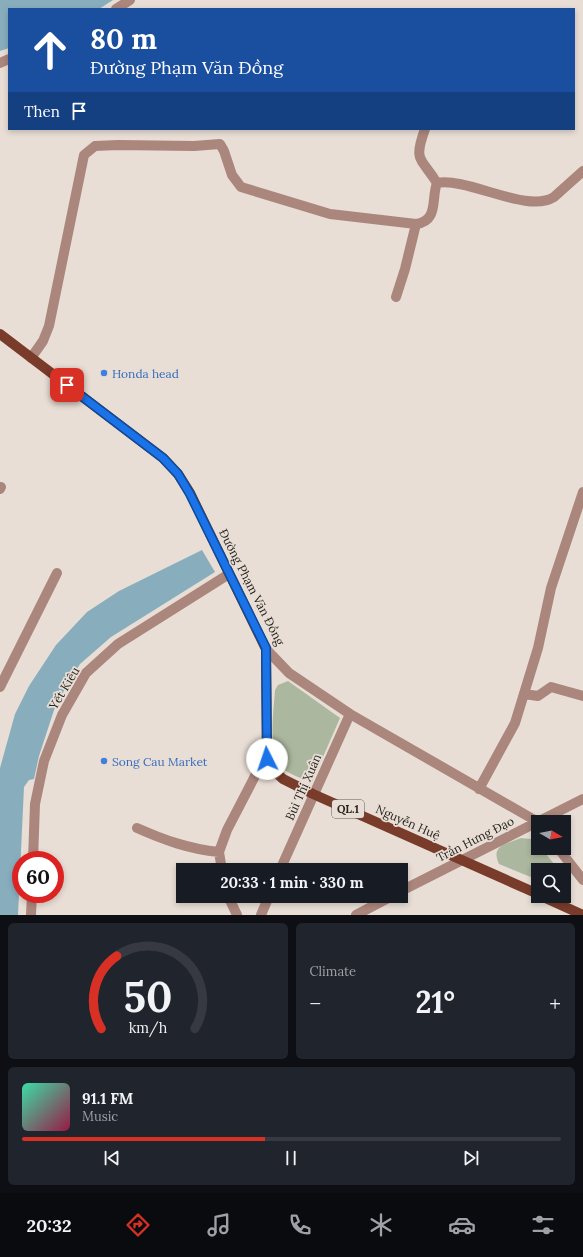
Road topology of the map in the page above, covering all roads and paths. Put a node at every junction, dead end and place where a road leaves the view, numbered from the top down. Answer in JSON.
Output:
{"nodes":[{"id":1,"x":130,"y":0,"type":"edge"},
{"id":2,"x":118,"y":8,"type":"edge"},
{"id":3,"x":425,"y":130,"type":"edge"},
{"id":4,"x":583,"y":171,"type":"edge"},
{"id":5,"x":437,"y":183,"type":"junction"},
{"id":6,"x":416,"y":224,"type":"junction"},
{"id":7,"x":396,"y":297,"type":"dead end"},
{"id":8,"x":0,"y":334,"type":"edge"},
{"id":9,"x":31,"y":358,"type":"junction"},
{"id":10,"x":583,"y":492,"type":"edge"},
{"id":11,"x":57,"y":573,"type":"dead end"},
{"id":12,"x":229,"y":574,"type":"junction"},
{"id":13,"x":266,"y":648,"type":"junction"},
{"id":14,"x":0,"y":687,"type":"edge"},
{"id":15,"x":524,"y":694,"type":"junction"},
{"id":16,"x":583,"y":696,"type":"edge"},
{"id":17,"x":350,"y":714,"type":"junction"},
{"id":18,"x":267,"y":759,"type":"junction"},
{"id":19,"x":479,"y":788,"type":"junction"},
{"id":20,"x":313,"y":794,"type":"junction"},
{"id":21,"x":583,"y":799,"type":"edge"},
{"id":22,"x":552,"y":815,"type":"edge"},
{"id":23,"x":531,"y":818,"type":"edge"},
{"id":24,"x":531,"y":826,"type":"edge"},
{"id":25,"x":137,"y":828,"type":"dead end"},
{"id":26,"x":33,"y":851,"type":"edge"},
{"id":27,"x":219,"y":852,"type":"junction"},
{"id":28,"x":563,"y":855,"type":"edge"},
{"id":29,"x":462,"y":860,"type":"junction"},
{"id":30,"x":221,"y":863,"type":"edge"},
{"id":31,"x":283,"y":863,"type":"edge"},
{"id":32,"x":583,"y":880,"type":"edge"},
{"id":33,"x":408,"y":887,"type":"edge"},
{"id":34,"x":531,"y":891,"type":"edge"},
{"id":35,"x":32,"y":903,"type":"edge"},
{"id":36,"x":231,"y":903,"type":"edge"},
{"id":37,"x":266,"y":903,"type":"edge"},
{"id":38,"x":379,"y":903,"type":"edge"},
{"id":39,"x":557,"y":903,"type":"edge"},
{"id":40,"x":581,"y":914,"type":"edge"},
{"id":41,"x":31,"y":915,"type":"edge"},
{"id":42,"x":237,"y":915,"type":"edge"},
{"id":43,"x":261,"y":915,"type":"edge"},
{"id":44,"x":356,"y":915,"type":"edge"}],
"edges":[{"from":1,"to":2,"type":"street"},
{"from":3,"to":5,"type":"street"},
{"from":4,"to":5,"type":"street"},
{"from":5,"to":6,"type":"street"},
{"from":6,"to":7,"type":"street"},
{"from":6,"to":9,"type":"street"},
{"from":8,"to":9,"type":"main road","name":"Đường Phạm Văn Đồng"},
{"from":9,"to":12,"type":"main road","name":"Đường Phạm Văn Đồng"},
{"from":10,"to":15,"type":"street"},
{"from":11,"to":14,"type":"street"},
{"from":12,"to":13,"type":"main road","name":"Đường Phạm Văn Đồng"},
{"from":12,"to":26,"type":"street","name":"Yết Kiêu"},
{"from":13,"to":17,"type":"street","name":"Đường Phạm Văn Đồng"},
{"from":13,"to":18,"type":"main road"},
{"from":15,"to":16,"type":"street"},
{"from":15,"to":19,"type":"street"},
{"from":17,"to":19,"type":"street","name":"Đường Phạm Văn Đồng"},
{"from":17,"to":20,"type":"street","name":"Bùi Thị Xuân"},
{"from":18,"to":20,"type":"main road","name":"Nguyễn Huệ","number":"QL.1"},
{"from":18,"to":27,"type":"street"},
{"from":19,"to":23,"type":"street","name":"Đường Phạm Văn Đồng"},
{"from":20,"to":29,"type":"main road","name":"Nguyễn Huệ","number":"QL.1"},
{"from":20,"to":31,"type":"street","name":"Bùi Thị Xuân"},
{"from":21,"to":22,"type":"street","name":"Trần Hưng Đạo"},
{"from":24,"to":29,"type":"street","name":"Trần Hưng Đạo"},
{"from":25,"to":27,"type":"street"},
{"from":27,"to":30,"type":"street"},
{"from":28,"to":32,"type":"street"},
{"from":29,"to":33,"type":"street","name":"Trần Hưng Đạo"},
{"from":29,"to":34,"type":"main road","name":"Nguyễn Huệ","number":"QL.1"},
{"from":35,"to":41,"type":"street"},
{"from":36,"to":42,"type":"street"},
{"from":37,"to":43,"type":"street"},
{"from":38,"to":44,"type":"street"},
{"from":39,"to":40,"type":"main road"}]}
